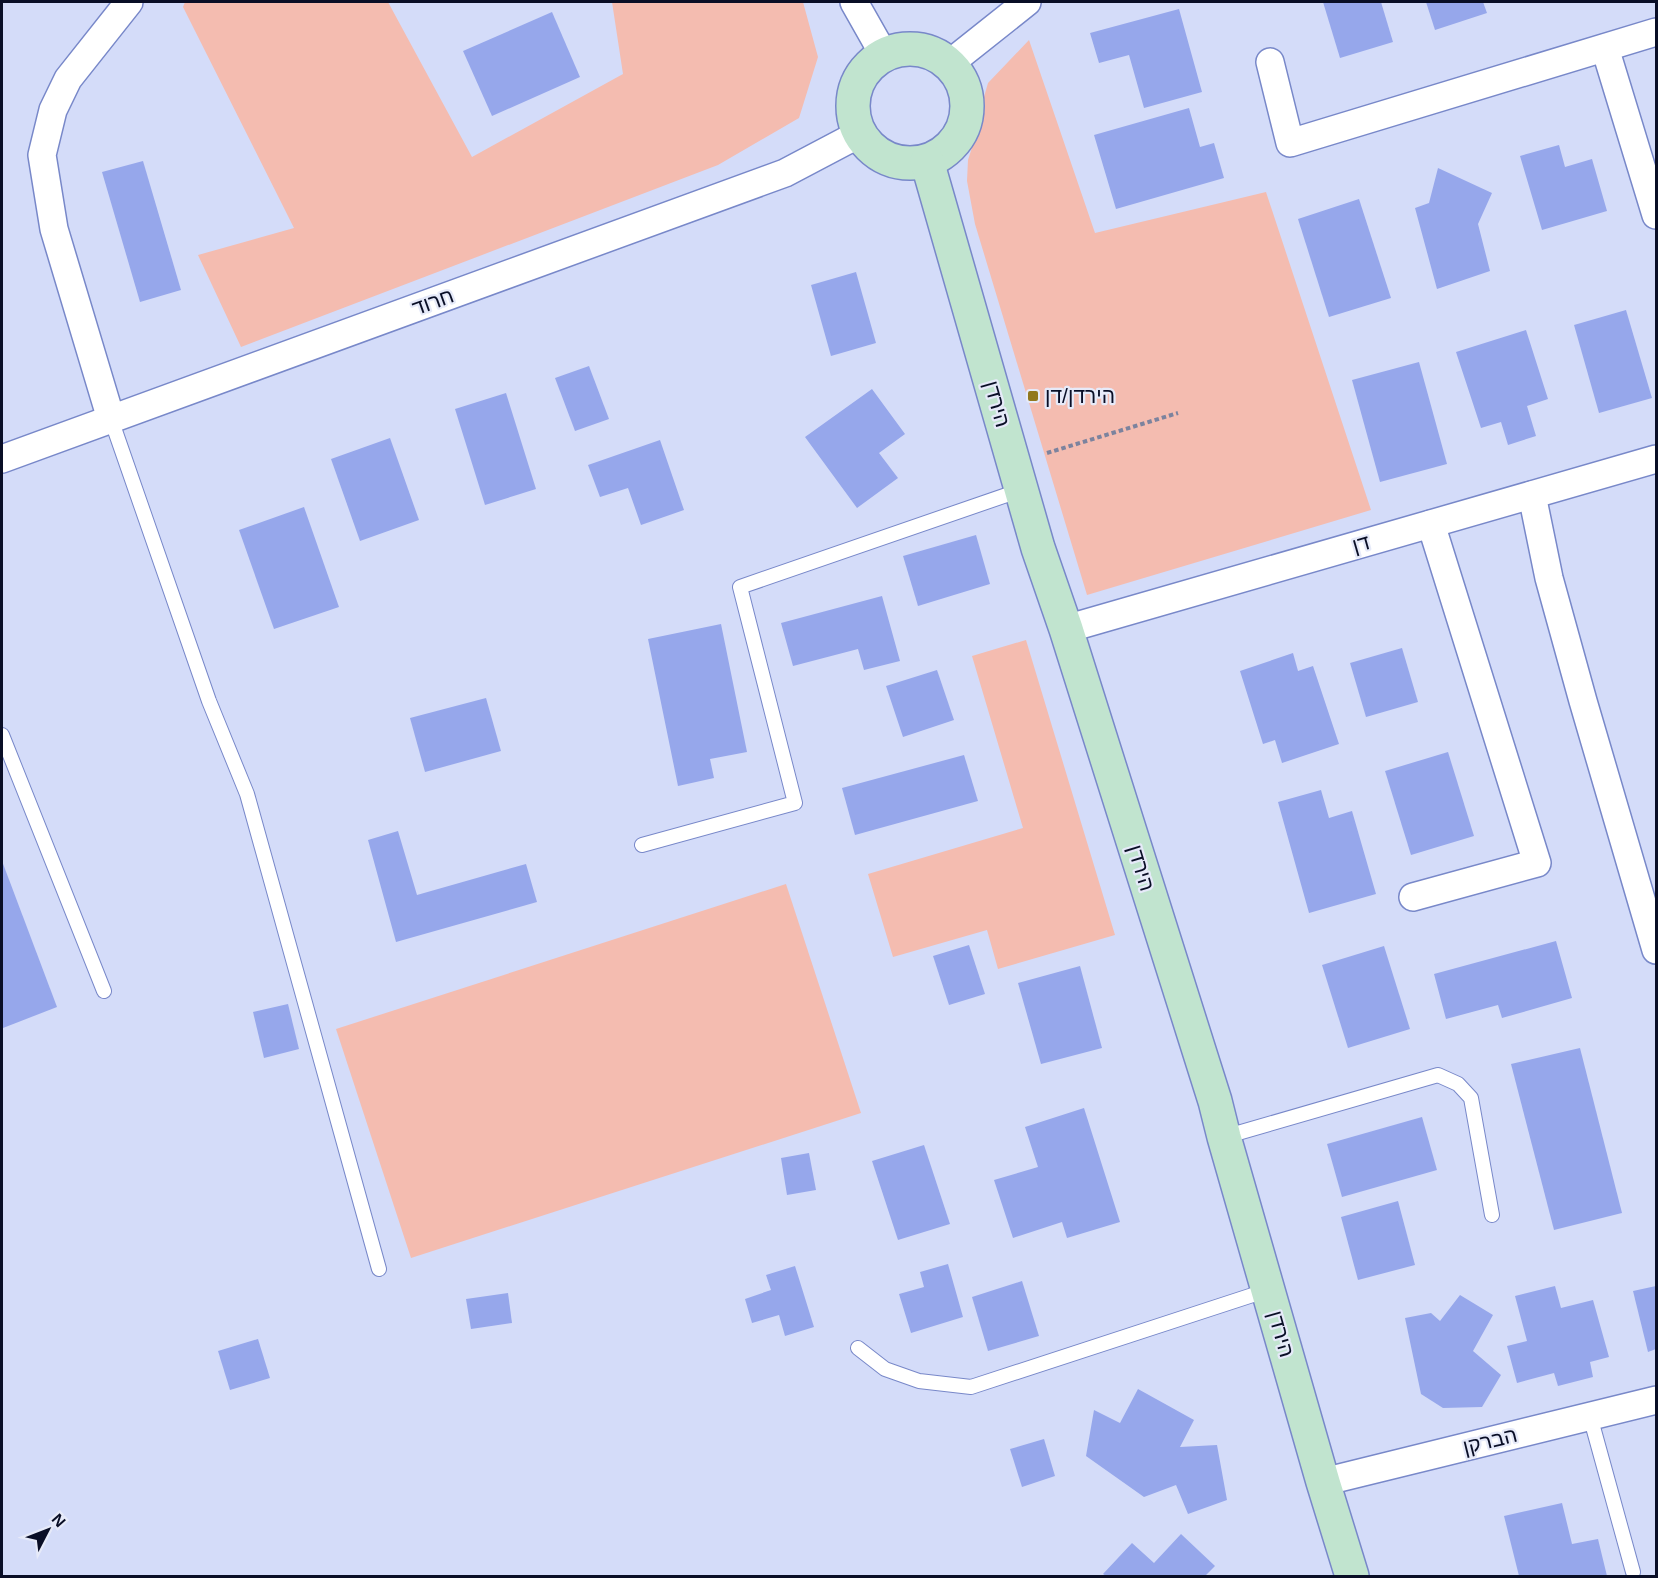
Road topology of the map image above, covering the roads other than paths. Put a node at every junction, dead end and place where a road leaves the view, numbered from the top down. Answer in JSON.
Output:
{"nodes":[{"id":1,"x":129,"y":2,"type":"edge"},
{"id":2,"x":854,"y":2,"type":"edge"},
{"id":3,"x":1027,"y":2,"type":"edge"},
{"id":4,"x":1656,"y":32,"type":"edge"},
{"id":5,"x":1605,"y":48,"type":"junction"},
{"id":6,"x":884,"y":54,"type":"junction"},
{"id":7,"x":1270,"y":62,"type":"dead end"},
{"id":8,"x":949,"y":64,"type":"junction"},
{"id":9,"x":859,"y":134,"type":"junction"},
{"id":10,"x":927,"y":161,"type":"junction"},
{"id":11,"x":1656,"y":215,"type":"edge"},
{"id":12,"x":111,"y":419,"type":"junction"},
{"id":13,"x":2,"y":459,"type":"edge"},
{"id":14,"x":1656,"y":459,"type":"edge"},
{"id":15,"x":1017,"y":476,"type":"junction"},
{"id":16,"x":1532,"y":495,"type":"junction"},
{"id":17,"x":1431,"y":524,"type":"junction"},
{"id":18,"x":1066,"y":629,"type":"junction"},
{"id":19,"x":2,"y":735,"type":"edge"},
{"id":20,"x":642,"y":845,"type":"dead end"},
{"id":21,"x":1413,"y":897,"type":"dead end"},
{"id":22,"x":1656,"y":950,"type":"edge"},
{"id":23,"x":104,"y":991,"type":"dead end"},
{"id":24,"x":1224,"y":1137,"type":"junction"},
{"id":25,"x":1492,"y":1215,"type":"dead end"},
{"id":26,"x":379,"y":1269,"type":"dead end"},
{"id":27,"x":1268,"y":1290,"type":"junction"},
{"id":28,"x":858,"y":1348,"type":"dead end"},
{"id":29,"x":1656,"y":1400,"type":"edge"},
{"id":30,"x":1590,"y":1416,"type":"junction"},
{"id":31,"x":1323,"y":1482,"type":"junction"},
{"id":32,"x":1634,"y":1572,"type":"dead end"},
{"id":33,"x":1352,"y":1576,"type":"edge"}],
"edges":[{"from":1,"to":12,"type":"street"},
{"from":2,"to":6,"type":"street"},
{"from":3,"to":8,"type":"street"},
{"from":4,"to":5,"type":"street"},
{"from":5,"to":7,"type":"street"},
{"from":5,"to":11,"type":"street"},
{"from":6,"to":8,"type":"street"},
{"from":6,"to":9,"type":"street"},
{"from":8,"to":10,"type":"street"},
{"from":9,"to":10,"type":"street"},
{"from":9,"to":12,"type":"street","name":"חרוד"},
{"from":10,"to":15,"type":"street","name":"הירדן"},
{"from":12,"to":13,"type":"street","name":"חרוד"},
{"from":12,"to":26,"type":"lane"},
{"from":14,"to":16,"type":"street","name":"דן"},
{"from":15,"to":18,"type":"street","name":"הירדן"},
{"from":15,"to":20,"type":"lane"},
{"from":16,"to":17,"type":"street","name":"דן"},
{"from":16,"to":22,"type":"street"},
{"from":17,"to":18,"type":"street","name":"דן"},
{"from":17,"to":21,"type":"street"},
{"from":18,"to":24,"type":"street","name":"הירדן"},
{"from":19,"to":23,"type":"lane"},
{"from":24,"to":25,"type":"lane"},
{"from":24,"to":27,"type":"street","name":"הירדן"},
{"from":27,"to":28,"type":"lane"},
{"from":27,"to":31,"type":"street","name":"הירדן"},
{"from":29,"to":30,"type":"street","name":"הברקן"},
{"from":30,"to":31,"type":"street","name":"הברקן"},
{"from":30,"to":32,"type":"lane"},
{"from":31,"to":33,"type":"street","name":"הירדן"}]}
